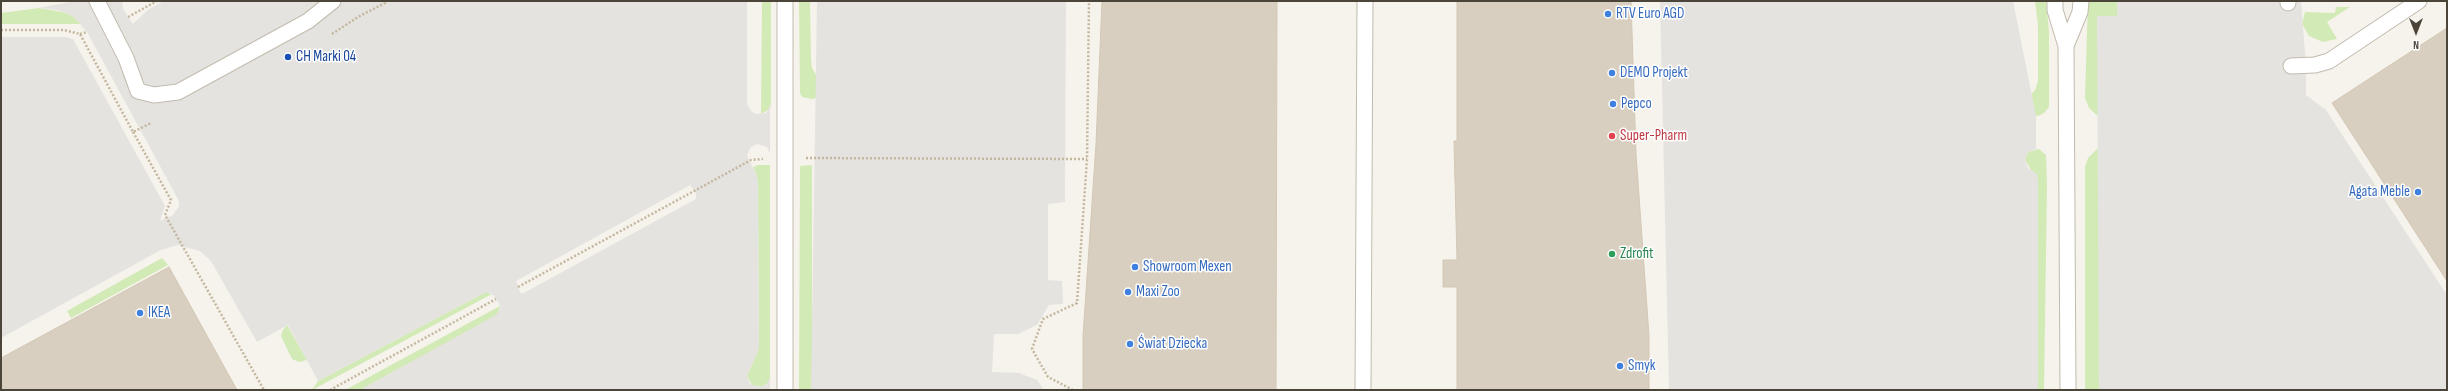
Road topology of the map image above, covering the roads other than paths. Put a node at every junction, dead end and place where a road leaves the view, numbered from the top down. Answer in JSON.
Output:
{"nodes":[{"id":1,"x":97,"y":1,"type":"edge"},
{"id":2,"x":333,"y":1,"type":"edge"},
{"id":3,"x":785,"y":1,"type":"edge"},
{"id":4,"x":1366,"y":1,"type":"edge"},
{"id":5,"x":2055,"y":1,"type":"edge"},
{"id":6,"x":2081,"y":1,"type":"edge"},
{"id":7,"x":2419,"y":1,"type":"edge"},
{"id":8,"x":2066,"y":46,"type":"junction"},
{"id":9,"x":2291,"y":66,"type":"dead end"},
{"id":10,"x":785,"y":390,"type":"edge"},
{"id":11,"x":1363,"y":390,"type":"edge"},
{"id":12,"x":2068,"y":390,"type":"edge"}],
"edges":[{"from":1,"to":2,"type":"lane"},
{"from":3,"to":10,"type":"lane"},
{"from":4,"to":11,"type":"lane"},
{"from":5,"to":8,"type":"lane"},
{"from":6,"to":8,"type":"lane"},
{"from":7,"to":9,"type":"lane"},
{"from":8,"to":12,"type":"lane"}]}
